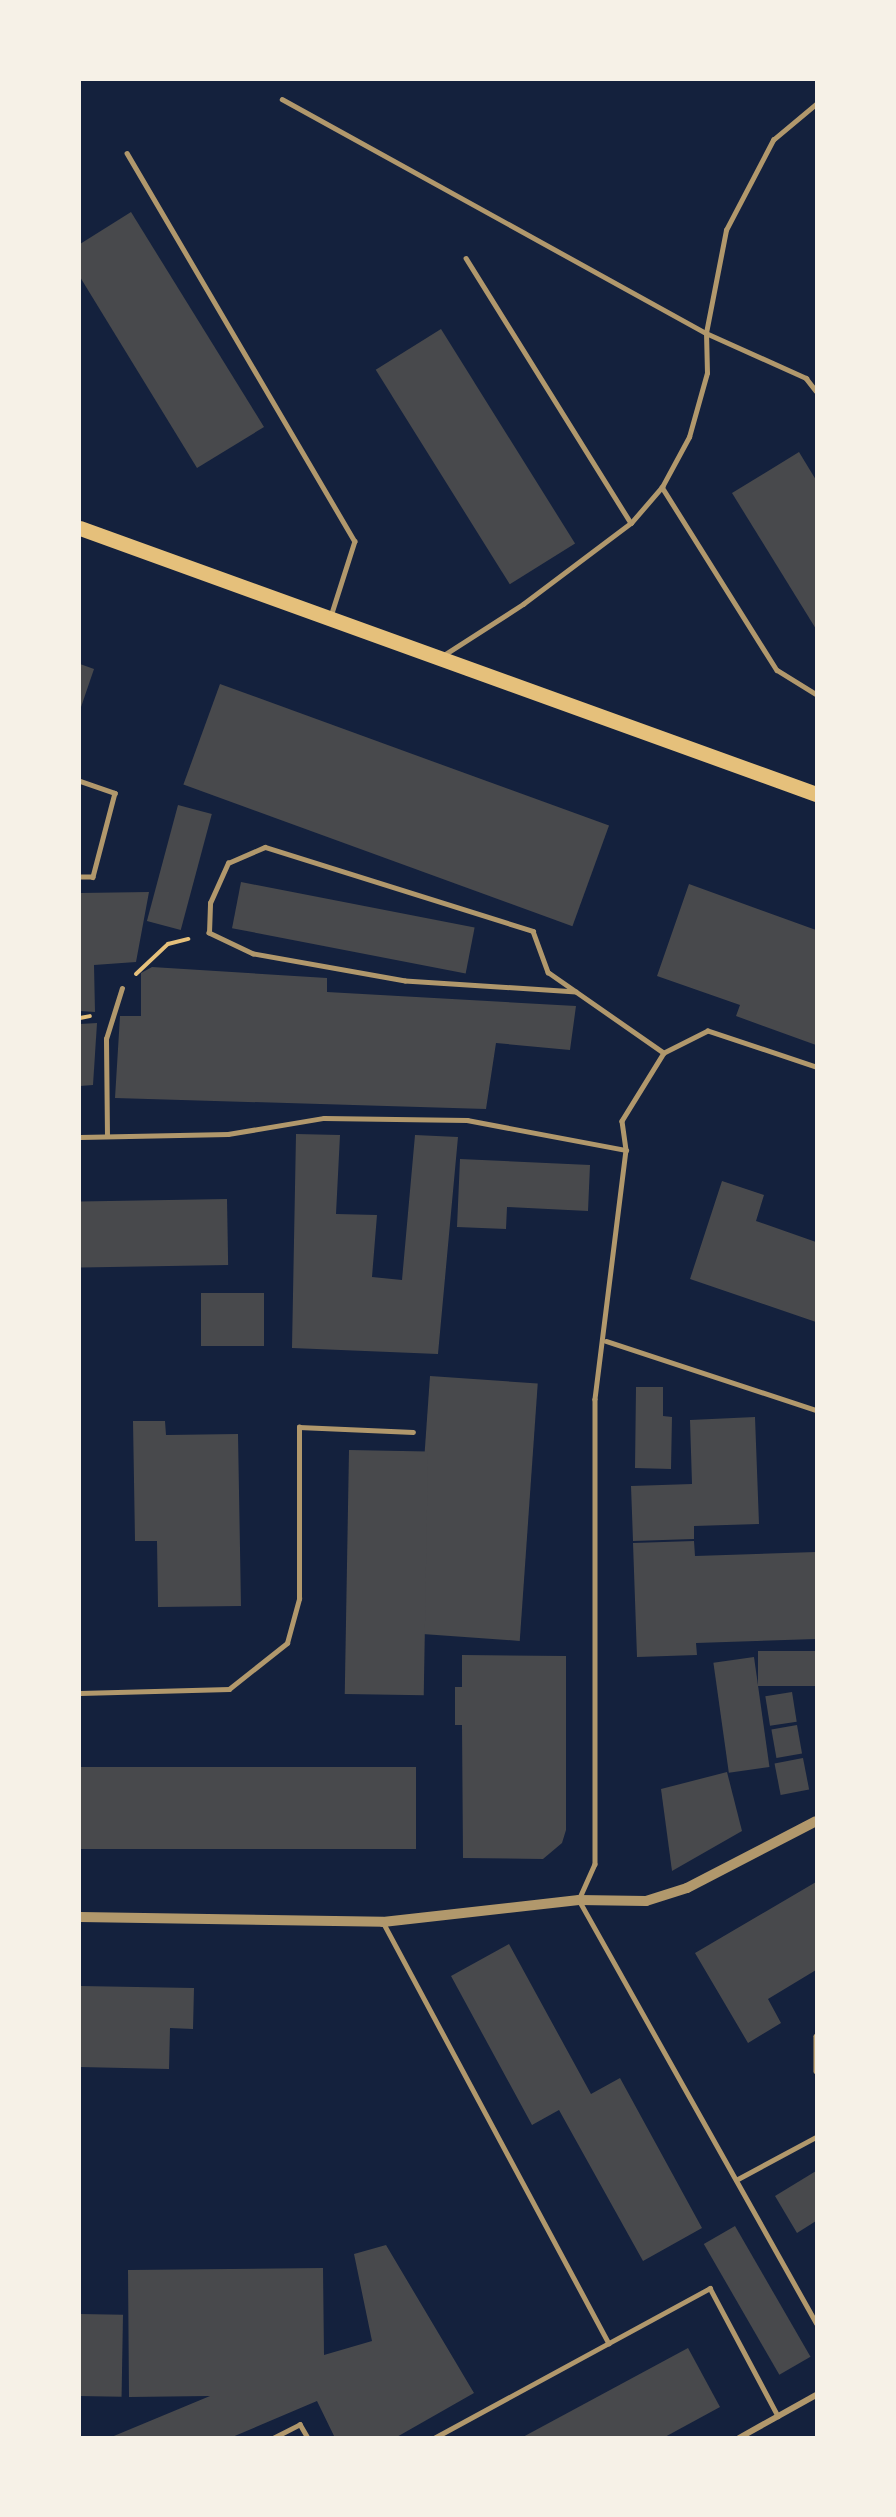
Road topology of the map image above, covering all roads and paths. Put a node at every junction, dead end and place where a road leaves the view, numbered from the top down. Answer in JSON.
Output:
{"nodes":[{"id":1,"x":282,"y":99,"type":"dead end"},
{"id":2,"x":816,"y":104,"type":"edge"},
{"id":3,"x":127,"y":153,"type":"dead end"},
{"id":4,"x":466,"y":258,"type":"dead end"},
{"id":5,"x":706,"y":333,"type":"junction"},
{"id":6,"x":816,"y":391,"type":"edge"},
{"id":7,"x":663,"y":487,"type":"junction"},
{"id":8,"x":631,"y":523,"type":"junction"},
{"id":9,"x":80,"y":528,"type":"edge"},
{"id":10,"x":331,"y":618,"type":"junction"},
{"id":11,"x":440,"y":658,"type":"junction"},
{"id":12,"x":816,"y":694,"type":"edge"},
{"id":13,"x":80,"y":781,"type":"edge"},
{"id":14,"x":816,"y":794,"type":"edge"},
{"id":15,"x":80,"y":877,"type":"edge"},
{"id":16,"x":209,"y":933,"type":"junction"},
{"id":17,"x":122,"y":987,"type":"joint"},
{"id":18,"x":576,"y":992,"type":"junction"},
{"id":19,"x":664,"y":1053,"type":"junction"},
{"id":20,"x":816,"y":1067,"type":"edge"},
{"id":21,"x":107,"y":1136,"type":"junction"},
{"id":22,"x":80,"y":1137,"type":"edge"},
{"id":23,"x":626,"y":1150,"type":"junction"},
{"id":24,"x":606,"y":1341,"type":"junction"},
{"id":25,"x":816,"y":1410,"type":"edge"},
{"id":26,"x":413,"y":1432,"type":"dead end"},
{"id":27,"x":80,"y":1693,"type":"edge"},
{"id":28,"x":816,"y":1821,"type":"edge"},
{"id":29,"x":579,"y":1900,"type":"junction"},
{"id":30,"x":80,"y":1917,"type":"edge"},
{"id":31,"x":383,"y":1922,"type":"junction"},
{"id":32,"x":816,"y":2036,"type":"edge"},
{"id":33,"x":816,"y":2071,"type":"edge"},
{"id":34,"x":816,"y":2137,"type":"edge"},
{"id":35,"x":736,"y":2180,"type":"junction"},
{"id":36,"x":816,"y":2324,"type":"edge"},
{"id":37,"x":609,"y":2343,"type":"junction"},
{"id":38,"x":816,"y":2395,"type":"edge"},
{"id":39,"x":778,"y":2416,"type":"junction"},
{"id":40,"x":273,"y":2438,"type":"edge"},
{"id":41,"x":308,"y":2438,"type":"edge"},
{"id":42,"x":434,"y":2438,"type":"edge"},
{"id":43,"x":739,"y":2438,"type":"edge"}],
"edges":[{"from":1,"to":5,"type":"lane"},
{"from":2,"to":5,"type":"lane"},
{"from":3,"to":10,"type":"lane"},
{"from":4,"to":8,"type":"lane"},
{"from":5,"to":6,"type":"lane"},
{"from":5,"to":7,"type":"lane"},
{"from":7,"to":8,"type":"lane"},
{"from":7,"to":12,"type":"lane"},
{"from":8,"to":11,"type":"lane"},
{"from":9,"to":10,"type":"main road"},
{"from":10,"to":11,"type":"main road"},
{"from":11,"to":14,"type":"main road"},
{"from":13,"to":15,"type":"lane"},
{"from":16,"to":17,"type":"path"},
{"from":16,"to":18,"type":"lane"},
{"from":16,"to":18,"type":"lane"},
{"from":17,"to":21,"type":"lane"},
{"from":18,"to":19,"type":"lane"},
{"from":19,"to":20,"type":"lane"},
{"from":19,"to":23,"type":"lane"},
{"from":21,"to":22,"type":"lane"},
{"from":21,"to":23,"type":"lane"},
{"from":23,"to":24,"type":"lane"},
{"from":24,"to":25,"type":"lane"},
{"from":24,"to":29,"type":"lane"},
{"from":26,"to":27,"type":"lane"},
{"from":28,"to":29,"type":"street"},
{"from":29,"to":31,"type":"street"},
{"from":29,"to":35,"type":"lane"},
{"from":30,"to":31,"type":"street"},
{"from":31,"to":37,"type":"lane"},
{"from":32,"to":33,"type":"lane"},
{"from":34,"to":35,"type":"lane"},
{"from":35,"to":36,"type":"lane"},
{"from":37,"to":39,"type":"lane"},
{"from":37,"to":42,"type":"lane"},
{"from":38,"to":39,"type":"street"},
{"from":39,"to":43,"type":"street"},
{"from":40,"to":41,"type":"lane"}]}
